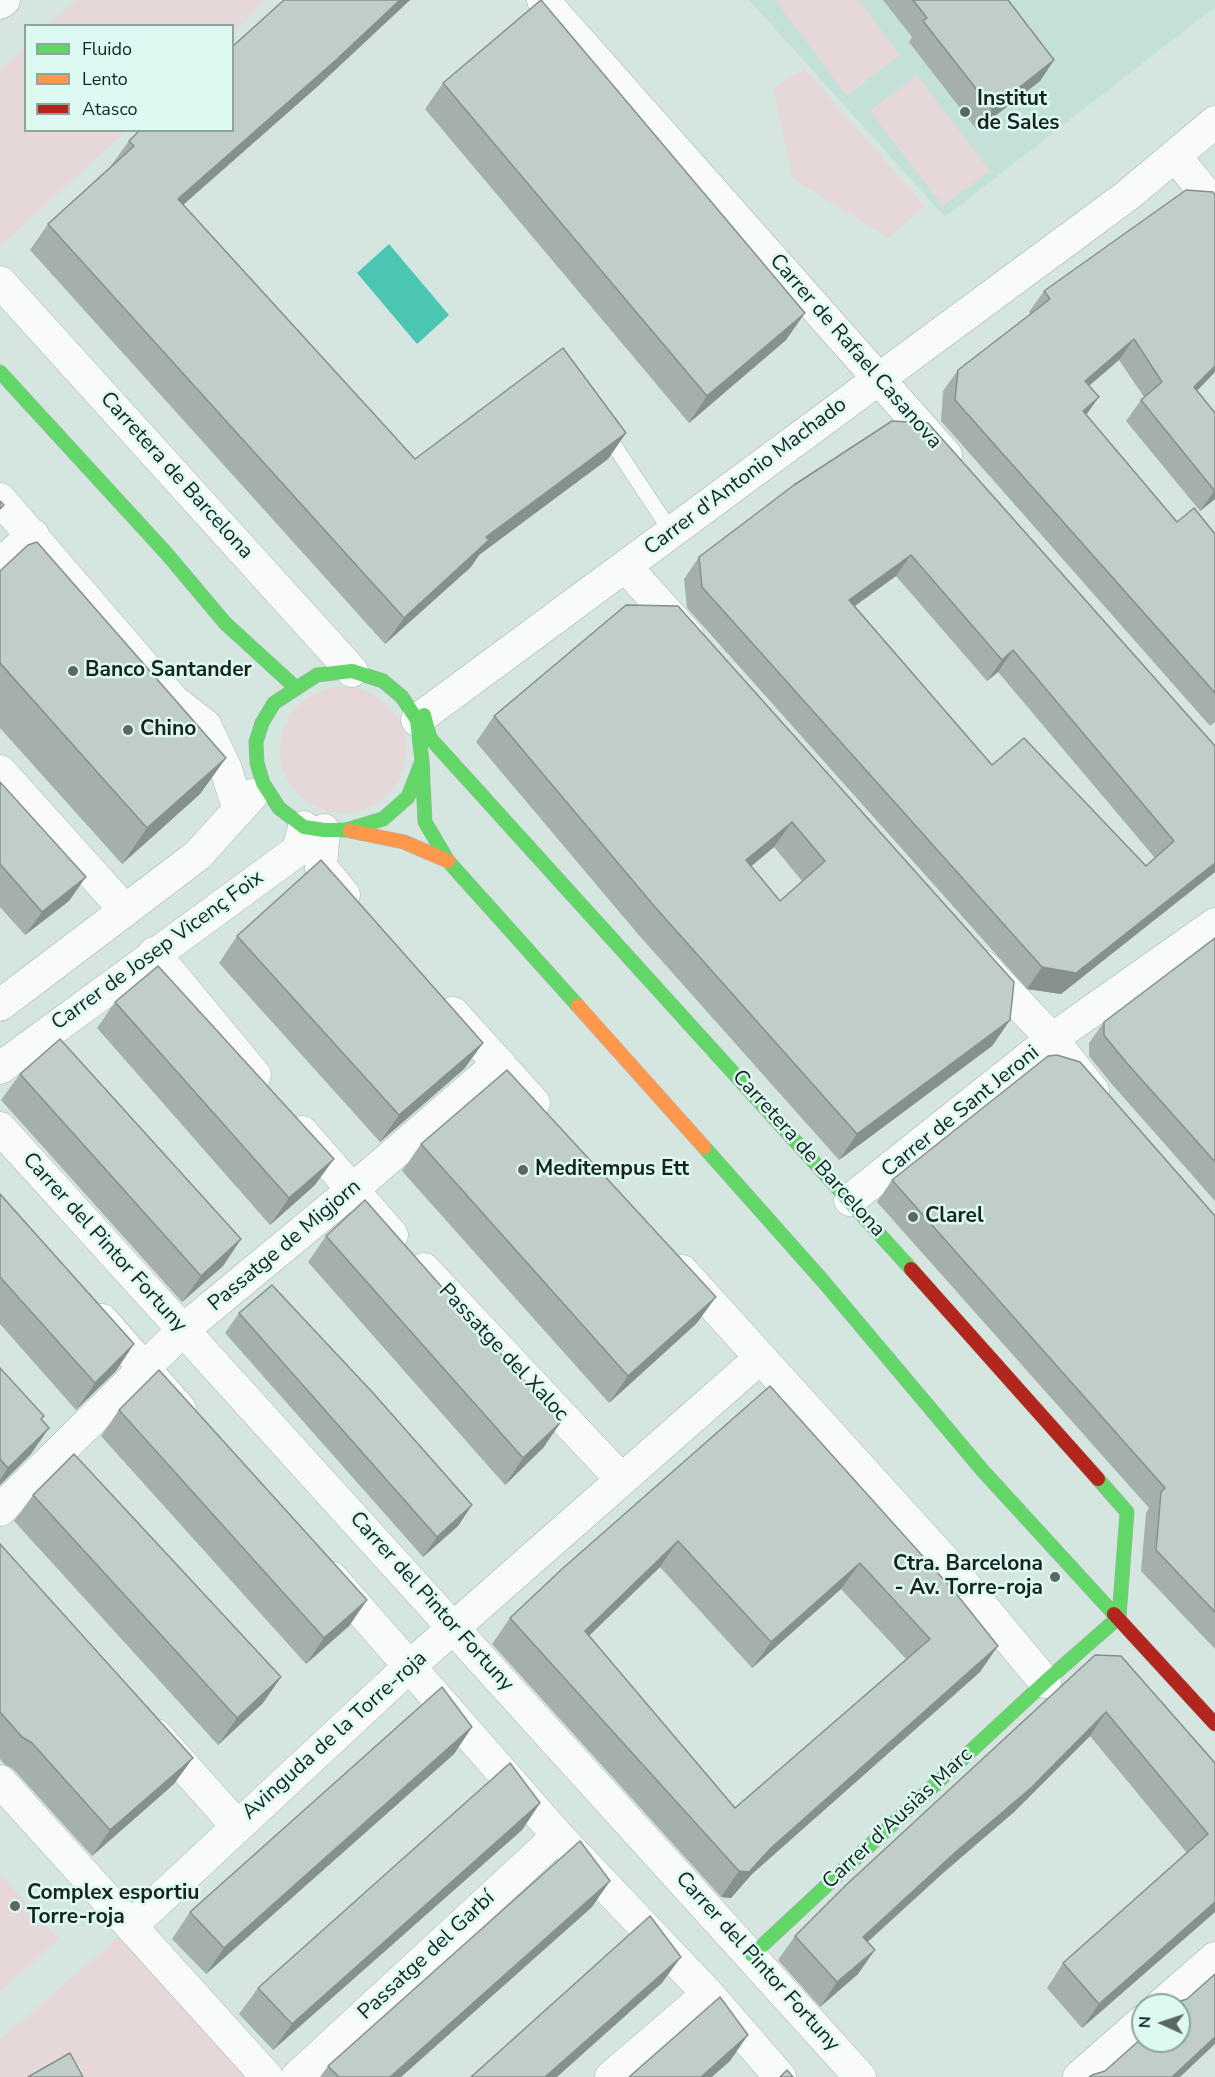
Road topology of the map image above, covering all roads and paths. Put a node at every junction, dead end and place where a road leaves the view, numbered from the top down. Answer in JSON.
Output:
{"nodes":[{"id":1,"x":4,"y":0,"type":"edge"},
{"id":2,"x":543,"y":0,"type":"edge"},
{"id":3,"x":0,"y":3,"type":"edge"},
{"id":4,"x":1215,"y":122,"type":"edge"},
{"id":5,"x":1175,"y":156,"type":"junction"},
{"id":6,"x":1215,"y":205,"type":"edge"},
{"id":7,"x":0,"y":282,"type":"edge"},
{"id":8,"x":0,"y":372,"type":"edge"},
{"id":9,"x":878,"y":378,"type":"junction"},
{"id":10,"x":608,"y":436,"type":"edge"},
{"id":11,"x":964,"y":475,"type":"edge"},
{"id":12,"x":0,"y":499,"type":"edge"},
{"id":13,"x":672,"y":533,"type":"junction"},
{"id":14,"x":33,"y":535,"type":"junction"},
{"id":15,"x":0,"y":564,"type":"edge"},
{"id":16,"x":626,"y":567,"type":"junction"},
{"id":17,"x":707,"y":658,"type":"edge"},
{"id":18,"x":352,"y":671,"type":"junction"},
{"id":19,"x":295,"y":687,"type":"junction"},
{"id":20,"x":421,"y":718,"type":"junction"},
{"id":21,"x":422,"y":761,"type":"junction"},
{"id":22,"x":0,"y":771,"type":"edge"},
{"id":23,"x":263,"y":783,"type":"junction"},
{"id":24,"x":239,"y":810,"type":"junction"},
{"id":25,"x":325,"y":829,"type":"junction"},
{"id":26,"x":448,"y":861,"type":"junction"},
{"id":27,"x":124,"y":909,"type":"junction"},
{"id":28,"x":361,"y":914,"type":"edge"},
{"id":29,"x":1215,"y":924,"type":"edge"},
{"id":30,"x":967,"y":948,"type":"edge"},
{"id":31,"x":154,"y":953,"type":"junction"},
{"id":32,"x":434,"y":993,"type":"edge"},
{"id":33,"x":0,"y":1005,"type":"edge"},
{"id":34,"x":1062,"y":1033,"type":"junction"},
{"id":35,"x":499,"y":1063,"type":"junction"},
{"id":36,"x":0,"y":1068,"type":"edge"},
{"id":37,"x":1112,"y":1112,"type":"edge"},
{"id":38,"x":554,"y":1126,"type":"edge"},
{"id":39,"x":0,"y":1128,"type":"edge"},
{"id":40,"x":351,"y":1191,"type":"junction"},
{"id":41,"x":860,"y":1192,"type":"junction"},
{"id":42,"x":664,"y":1251,"type":"edge"},
{"id":43,"x":83,"y":1298,"type":"edge"},
{"id":44,"x":183,"y":1330,"type":"junction"},
{"id":45,"x":759,"y":1359,"type":"junction"},
{"id":46,"x":144,"y":1369,"type":"junction"},
{"id":47,"x":199,"y":1430,"type":"edge"},
{"id":48,"x":620,"y":1478,"type":"junction"},
{"id":49,"x":0,"y":1510,"type":"edge"},
{"id":50,"x":316,"y":1561,"type":"edge"},
{"id":51,"x":1119,"y":1617,"type":"junction"},
{"id":52,"x":454,"y":1628,"type":"junction"},
{"id":53,"x":410,"y":1666,"type":"junction"},
{"id":54,"x":1045,"y":1682,"type":"junction"},
{"id":55,"x":138,"y":1715,"type":"edge"},
{"id":56,"x":1215,"y":1724,"type":"edge"},
{"id":57,"x":0,"y":1781,"type":"edge"},
{"id":58,"x":237,"y":1826,"type":"junction"},
{"id":59,"x":558,"y":1836,"type":"junction"},
{"id":60,"x":131,"y":1926,"type":"junction"},
{"id":61,"x":752,"y":1955,"type":"junction"},
{"id":62,"x":1215,"y":1958,"type":"edge"},
{"id":63,"x":1175,"y":1993,"type":"edge"},
{"id":64,"x":708,"y":1994,"type":"junction"},
{"id":65,"x":1131,"y":2032,"type":"edge"},
{"id":66,"x":267,"y":2077,"type":"edge"},
{"id":67,"x":297,"y":2077,"type":"edge"},
{"id":68,"x":611,"y":2077,"type":"edge"},
{"id":69,"x":780,"y":2077,"type":"edge"},
{"id":70,"x":860,"y":2077,"type":"edge"},
{"id":71,"x":1079,"y":2077,"type":"edge"}],
"edges":[{"from":1,"to":3,"type":"street"},
{"from":2,"to":9,"type":"street","name":"Carrer de Rafael Casanova"},
{"from":4,"to":5,"type":"street","name":"Carrer d'Antonio Machado"},
{"from":5,"to":6,"type":"street"},
{"from":5,"to":9,"type":"street","name":"Carrer d'Antonio Machado"},
{"from":7,"to":18,"type":"street","name":"Carretera de Barcelona"},
{"from":8,"to":19,"type":"street"},
{"from":9,"to":11,"type":"street","name":"Carrer de Rafael Casanova"},
{"from":9,"to":13,"type":"street","name":"Carrer d'Antonio Machado"},
{"from":10,"to":13,"type":"lane"},
{"from":12,"to":14,"type":"street"},
{"from":13,"to":16,"type":"street","name":"Carrer d'Antonio Machado"},
{"from":14,"to":15,"type":"street"},
{"from":14,"to":24,"type":"street"},
{"from":16,"to":17,"type":"street"},
{"from":16,"to":20,"type":"street","name":"Carrer d'Antonio Machado"},
{"from":18,"to":19,"type":"street"},
{"from":18,"to":20,"type":"street"},
{"from":19,"to":23,"type":"street"},
{"from":20,"to":21,"type":"street"},
{"from":20,"to":41,"type":"street","name":"Carretera de Barcelona"},
{"from":21,"to":25,"type":"street"},
{"from":21,"to":26,"type":"street"},
{"from":22,"to":27,"type":"street"},
{"from":23,"to":24,"type":"street"},
{"from":23,"to":25,"type":"street"},
{"from":24,"to":27,"type":"street"},
{"from":25,"to":26,"type":"street"},
{"from":25,"to":28,"type":"street"},
{"from":25,"to":31,"type":"street","name":"Carrer de Josep Vicenç Foix"},
{"from":26,"to":51,"type":"street"},
{"from":27,"to":33,"type":"street"},
{"from":29,"to":34,"type":"street","name":"Carrer de Sant Jeroni"},
{"from":30,"to":34,"type":"street"},
{"from":31,"to":36,"type":"street","name":"Carrer de Josep Vicenç Foix"},
{"from":31,"to":40,"type":"street","name":"Passatge del Xaloc"},
{"from":32,"to":35,"type":"street"},
{"from":34,"to":37,"type":"street"},
{"from":34,"to":41,"type":"street","name":"Carrer de Sant Jeroni"},
{"from":35,"to":38,"type":"street"},
{"from":35,"to":40,"type":"street","name":"Passatge de Migjorn"},
{"from":39,"to":44,"type":"street","name":"Carrer del Pintor Fortuny"},
{"from":40,"to":44,"type":"street","name":"Passatge de Migjorn"},
{"from":40,"to":48,"type":"street","name":"Passatge del Xaloc"},
{"from":41,"to":51,"type":"street","name":"Carretera de Barcelona"},
{"from":42,"to":45,"type":"street"},
{"from":43,"to":46,"type":"street"},
{"from":44,"to":46,"type":"street","name":"Passatge de Migjorn"},
{"from":44,"to":52,"type":"street","name":"Carrer del Pintor Fortuny"},
{"from":45,"to":48,"type":"street","name":"Avinguda de la Torre-roja"},
{"from":45,"to":54,"type":"street"},
{"from":46,"to":47,"type":"street"},
{"from":46,"to":49,"type":"street","name":"Passatge de Migjorn"},
{"from":48,"to":52,"type":"street","name":"Avinguda de la Torre-roja"},
{"from":50,"to":53,"type":"street"},
{"from":51,"to":54,"type":"street","name":"Carrer d'Ausiàs Marc"},
{"from":51,"to":56,"type":"street"},
{"from":52,"to":53,"type":"street","name":"Avinguda de la Torre-roja"},
{"from":52,"to":61,"type":"street","name":"Carrer del Pintor Fortuny"},
{"from":53,"to":58,"type":"street","name":"Avinguda de la Torre-roja"},
{"from":53,"to":59,"type":"street"},
{"from":54,"to":61,"type":"street","name":"Carrer d'Ausiàs Marc"},
{"from":55,"to":58,"type":"street"},
{"from":57,"to":60,"type":"street"},
{"from":58,"to":60,"type":"street","name":"Avinguda de la Torre-roja"},
{"from":59,"to":64,"type":"street"},
{"from":59,"to":67,"type":"street","name":"Passatge del Garbí"},
{"from":60,"to":66,"type":"street"},
{"from":61,"to":70,"type":"street","name":"Carrer del Pintor Fortuny"},
{"from":62,"to":63,"type":"street"},
{"from":64,"to":68,"type":"street"},
{"from":64,"to":69,"type":"street"},
{"from":65,"to":71,"type":"street"}]}
